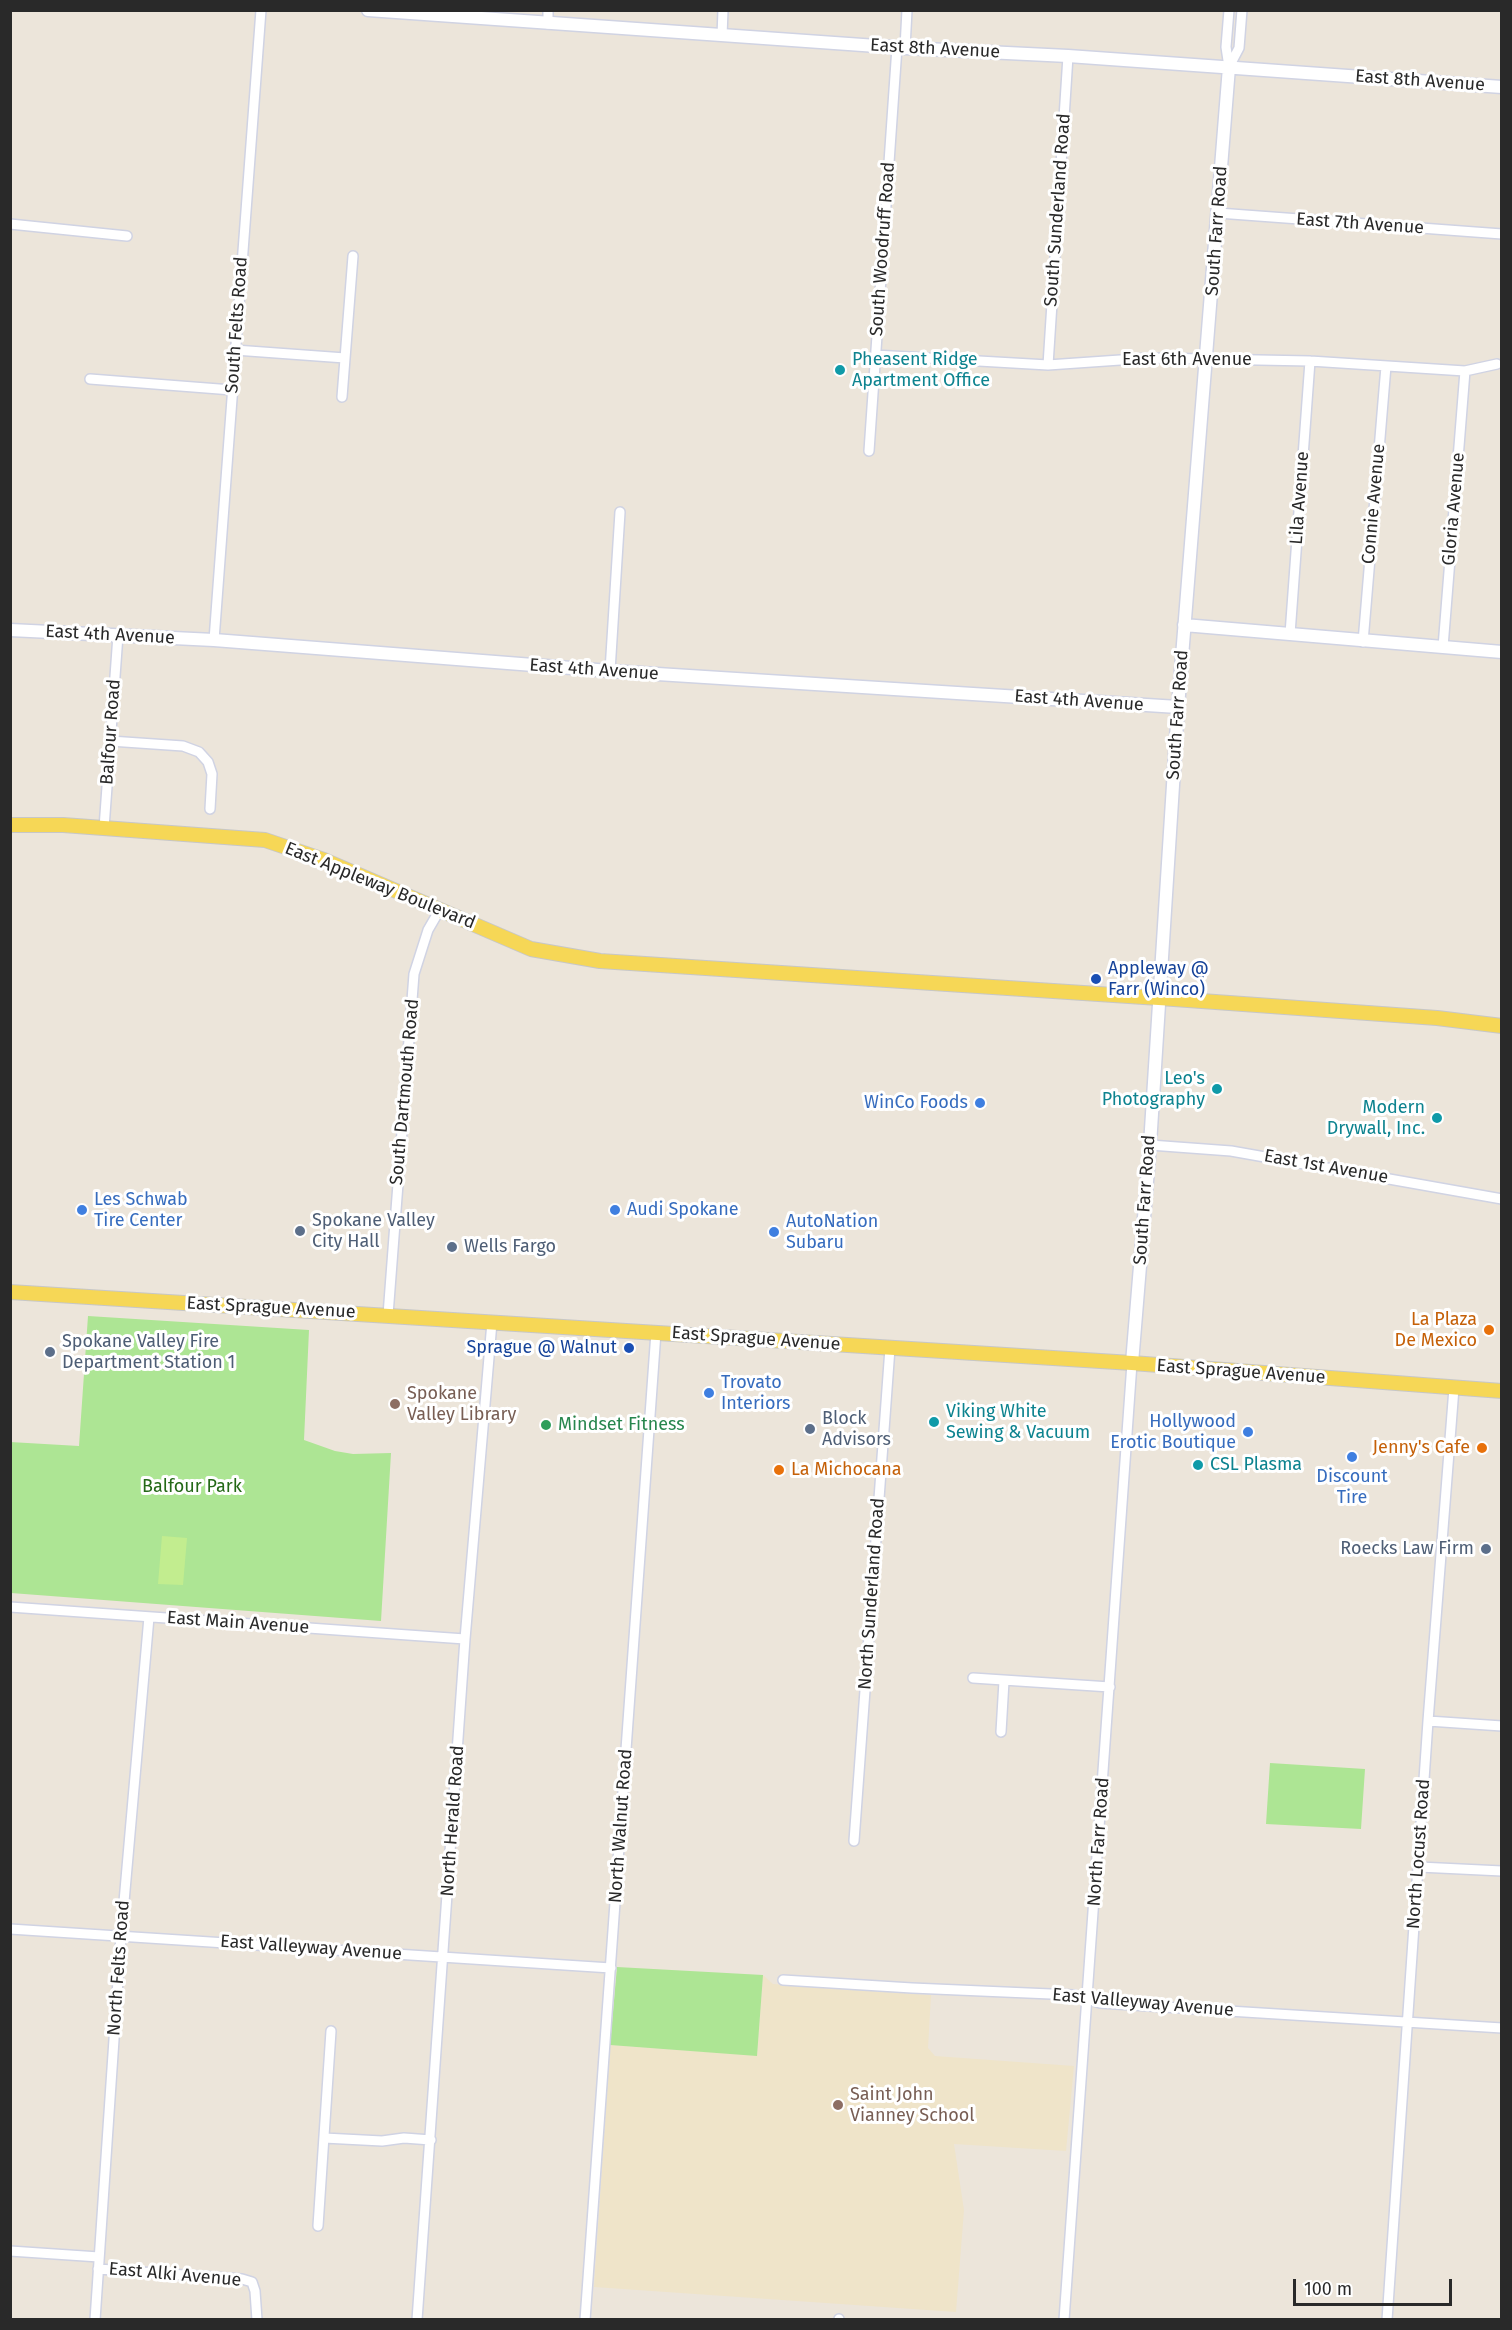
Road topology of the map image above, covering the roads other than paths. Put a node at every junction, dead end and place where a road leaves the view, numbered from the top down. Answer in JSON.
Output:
{"nodes":[{"id":1,"x":261,"y":10,"type":"edge"},
{"id":2,"x":368,"y":10,"type":"edge"},
{"id":3,"x":548,"y":10,"type":"edge"},
{"id":4,"x":723,"y":10,"type":"edge"},
{"id":5,"x":907,"y":10,"type":"edge"},
{"id":6,"x":1229,"y":10,"type":"edge"},
{"id":7,"x":1242,"y":10,"type":"edge"},
{"id":8,"x":548,"y":24,"type":"junction"},
{"id":9,"x":722,"y":36,"type":"junction"},
{"id":10,"x":901,"y":47,"type":"junction"},
{"id":11,"x":1068,"y":56,"type":"junction"},
{"id":12,"x":1229,"y":67,"type":"junction"},
{"id":13,"x":1502,"y":87,"type":"edge"},
{"id":14,"x":1218,"y":213,"type":"junction"},
{"id":15,"x":10,"y":225,"type":"edge"},
{"id":16,"x":1502,"y":234,"type":"edge"},
{"id":17,"x":127,"y":236,"type":"dead end"},
{"id":18,"x":353,"y":256,"type":"dead end"},
{"id":19,"x":236,"y":350,"type":"junction"},
{"id":20,"x":875,"y":355,"type":"junction"},
{"id":21,"x":345,"y":358,"type":"junction"},
{"id":22,"x":1207,"y":359,"type":"junction"},
{"id":23,"x":1310,"y":361,"type":"junction"},
{"id":24,"x":1497,"y":364,"type":"dead end"},
{"id":25,"x":1048,"y":365,"type":"junction"},
{"id":26,"x":1386,"y":366,"type":"junction"},
{"id":27,"x":1465,"y":371,"type":"junction"},
{"id":28,"x":90,"y":379,"type":"dead end"},
{"id":29,"x":232,"y":390,"type":"junction"},
{"id":30,"x":342,"y":397,"type":"dead end"},
{"id":31,"x":869,"y":451,"type":"dead end"},
{"id":32,"x":620,"y":512,"type":"dead end"},
{"id":33,"x":1184,"y":625,"type":"junction"},
{"id":34,"x":10,"y":630,"type":"edge"},
{"id":35,"x":1290,"y":634,"type":"junction"},
{"id":36,"x":117,"y":635,"type":"junction"},
{"id":37,"x":214,"y":640,"type":"junction"},
{"id":38,"x":1363,"y":642,"type":"junction"},
{"id":39,"x":1443,"y":647,"type":"junction"},
{"id":40,"x":1502,"y":652,"type":"edge"},
{"id":41,"x":610,"y":672,"type":"junction"},
{"id":42,"x":1178,"y":707,"type":"junction"},
{"id":43,"x":110,"y":741,"type":"junction"},
{"id":44,"x":210,"y":809,"type":"dead end"},
{"id":45,"x":10,"y":825,"type":"edge"},
{"id":46,"x":104,"y":828,"type":"junction"},
{"id":47,"x":439,"y":910,"type":"junction"},
{"id":48,"x":1159,"y":998,"type":"junction"},
{"id":49,"x":1502,"y":1026,"type":"edge"},
{"id":50,"x":1150,"y":1145,"type":"junction"},
{"id":51,"x":1502,"y":1199,"type":"edge"},
{"id":52,"x":10,"y":1292,"type":"edge"},
{"id":53,"x":388,"y":1315,"type":"junction"},
{"id":54,"x":492,"y":1322,"type":"junction"},
{"id":55,"x":656,"y":1332,"type":"junction"},
{"id":56,"x":890,"y":1348,"type":"junction"},
{"id":57,"x":1132,"y":1364,"type":"junction"},
{"id":58,"x":1454,"y":1388,"type":"junction"},
{"id":59,"x":1502,"y":1391,"type":"edge"},
{"id":60,"x":10,"y":1607,"type":"edge"},
{"id":61,"x":149,"y":1617,"type":"junction"},
{"id":62,"x":465,"y":1639,"type":"junction"},
{"id":63,"x":973,"y":1678,"type":"dead end"},
{"id":64,"x":1004,"y":1680,"type":"junction"},
{"id":65,"x":1110,"y":1687,"type":"junction"},
{"id":66,"x":1428,"y":1721,"type":"junction"},
{"id":67,"x":1502,"y":1725,"type":"edge"},
{"id":68,"x":1001,"y":1732,"type":"dead end"},
{"id":69,"x":854,"y":1840,"type":"dead end"},
{"id":70,"x":1419,"y":1867,"type":"junction"},
{"id":71,"x":1502,"y":1871,"type":"edge"},
{"id":72,"x":10,"y":1929,"type":"edge"},
{"id":73,"x":121,"y":1936,"type":"junction"},
{"id":74,"x":444,"y":1957,"type":"junction"},
{"id":75,"x":611,"y":1968,"type":"junction"},
{"id":76,"x":783,"y":1980,"type":"dead end"},
{"id":77,"x":1087,"y":1999,"type":"junction"},
{"id":78,"x":1407,"y":2022,"type":"junction"},
{"id":79,"x":1502,"y":2028,"type":"edge"},
{"id":80,"x":331,"y":2031,"type":"dead end"},
{"id":81,"x":324,"y":2138,"type":"junction"},
{"id":82,"x":431,"y":2140,"type":"junction"},
{"id":83,"x":318,"y":2226,"type":"dead end"},
{"id":84,"x":10,"y":2251,"type":"edge"},
{"id":85,"x":99,"y":2257,"type":"junction"},
{"id":86,"x":98,"y":2269,"type":"junction"},
{"id":87,"x":95,"y":2319,"type":"edge"},
{"id":88,"x":257,"y":2319,"type":"edge"},
{"id":89,"x":417,"y":2319,"type":"edge"},
{"id":90,"x":585,"y":2319,"type":"edge"},
{"id":91,"x":1064,"y":2319,"type":"edge"},
{"id":92,"x":1387,"y":2319,"type":"edge"}],
"edges":[{"from":1,"to":19,"type":"street","name":"South Felts Road"},
{"from":2,"to":8,"type":"street","name":"East 8th Avenue"},
{"from":3,"to":8,"type":"street"},
{"from":4,"to":9,"type":"street"},
{"from":5,"to":10,"type":"street","name":"South Woodruff Road"},
{"from":6,"to":12,"type":"street","name":"South Farr Road"},
{"from":7,"to":12,"type":"street","name":"South Farr Road"},
{"from":8,"to":9,"type":"street","name":"East 8th Avenue"},
{"from":9,"to":10,"type":"street","name":"East 8th Avenue"},
{"from":10,"to":11,"type":"street","name":"East 8th Avenue"},
{"from":10,"to":20,"type":"street","name":"South Woodruff Road"},
{"from":11,"to":12,"type":"street","name":"East 8th Avenue"},
{"from":11,"to":25,"type":"street","name":"South Sunderland Road"},
{"from":12,"to":13,"type":"street","name":"East 8th Avenue"},
{"from":12,"to":14,"type":"street","name":"South Farr Road"},
{"from":14,"to":16,"type":"street","name":"East 7th Avenue"},
{"from":14,"to":22,"type":"street","name":"South Farr Road"},
{"from":15,"to":17,"type":"street"},
{"from":18,"to":21,"type":"street"},
{"from":19,"to":21,"type":"street"},
{"from":19,"to":29,"type":"street","name":"South Felts Road"},
{"from":20,"to":25,"type":"street","name":"East 6th Avenue"},
{"from":20,"to":31,"type":"street","name":"South Woodruff Road"},
{"from":21,"to":30,"type":"street"},
{"from":22,"to":23,"type":"street","name":"East 6th Avenue"},
{"from":22,"to":25,"type":"street","name":"East 6th Avenue"},
{"from":22,"to":33,"type":"street","name":"South Farr Road"},
{"from":23,"to":26,"type":"street","name":"East 6th Avenue"},
{"from":23,"to":35,"type":"street","name":"Lila Avenue"},
{"from":24,"to":27,"type":"street","name":"East 6th Avenue"},
{"from":26,"to":27,"type":"street","name":"East 6th Avenue"},
{"from":26,"to":38,"type":"street","name":"Connie Avenue"},
{"from":27,"to":39,"type":"street","name":"Gloria Avenue"},
{"from":28,"to":29,"type":"street"},
{"from":29,"to":37,"type":"street","name":"South Felts Road"},
{"from":32,"to":41,"type":"street"},
{"from":33,"to":35,"type":"street"},
{"from":33,"to":42,"type":"street","name":"South Farr Road"},
{"from":34,"to":36,"type":"street","name":"East 4th Avenue"},
{"from":35,"to":38,"type":"street"},
{"from":36,"to":37,"type":"street","name":"East 4th Avenue"},
{"from":36,"to":43,"type":"street","name":"Balfour Road"},
{"from":37,"to":41,"type":"street","name":"East 4th Avenue"},
{"from":38,"to":39,"type":"street"},
{"from":39,"to":40,"type":"street"},
{"from":41,"to":42,"type":"street","name":"East 4th Avenue"},
{"from":42,"to":48,"type":"street","name":"South Farr Road"},
{"from":43,"to":44,"type":"street"},
{"from":43,"to":46,"type":"street","name":"Balfour Road"},
{"from":45,"to":46,"type":"main road","name":"East Appleway Boulevard"},
{"from":46,"to":47,"type":"main road","name":"East Appleway Boulevard"},
{"from":47,"to":48,"type":"main road","name":"East Appleway Boulevard"},
{"from":47,"to":53,"type":"street","name":"South Dartmouth Road"},
{"from":48,"to":49,"type":"main road","name":"East Appleway Boulevard"},
{"from":48,"to":50,"type":"street","name":"South Farr Road"},
{"from":50,"to":51,"type":"street","name":"East 1st Avenue"},
{"from":50,"to":57,"type":"street","name":"South Farr Road"},
{"from":52,"to":53,"type":"main road","name":"East Sprague Avenue"},
{"from":53,"to":54,"type":"main road","name":"East Sprague Avenue"},
{"from":54,"to":55,"type":"main road","name":"East Sprague Avenue"},
{"from":54,"to":62,"type":"street","name":"North Herald Road"},
{"from":55,"to":56,"type":"main road","name":"East Sprague Avenue"},
{"from":55,"to":75,"type":"street","name":"North Walnut Road"},
{"from":56,"to":57,"type":"main road","name":"East Sprague Avenue"},
{"from":56,"to":69,"type":"street","name":"North Sunderland Road"},
{"from":57,"to":58,"type":"main road","name":"East Sprague Avenue"},
{"from":57,"to":65,"type":"street","name":"North Farr Road"},
{"from":58,"to":59,"type":"main road","name":"East Sprague Avenue"},
{"from":58,"to":66,"type":"street","name":"North Locust Road"},
{"from":60,"to":61,"type":"street","name":"East Main Avenue"},
{"from":61,"to":62,"type":"street","name":"East Main Avenue"},
{"from":61,"to":73,"type":"street","name":"North Felts Road"},
{"from":62,"to":74,"type":"street","name":"North Herald Road"},
{"from":63,"to":64,"type":"street"},
{"from":64,"to":65,"type":"street"},
{"from":64,"to":68,"type":"street"},
{"from":65,"to":77,"type":"street","name":"North Farr Road"},
{"from":66,"to":67,"type":"street"},
{"from":66,"to":70,"type":"street","name":"North Locust Road"},
{"from":70,"to":71,"type":"street"},
{"from":70,"to":78,"type":"street","name":"North Locust Road"},
{"from":72,"to":73,"type":"street","name":"East Valleyway Avenue"},
{"from":73,"to":74,"type":"street","name":"East Valleyway Avenue"},
{"from":73,"to":85,"type":"street","name":"North Felts Road"},
{"from":74,"to":75,"type":"street","name":"East Valleyway Avenue"},
{"from":74,"to":82,"type":"street","name":"North Herald Road"},
{"from":75,"to":90,"type":"street","name":"North Walnut Road"},
{"from":76,"to":77,"type":"street","name":"East Valleyway Avenue"},
{"from":77,"to":78,"type":"street","name":"East Valleyway Avenue"},
{"from":77,"to":91,"type":"street","name":"North Farr Road"},
{"from":78,"to":79,"type":"street","name":"East Valleyway Avenue"},
{"from":78,"to":92,"type":"street","name":"North Locust Road"},
{"from":80,"to":81,"type":"street"},
{"from":81,"to":82,"type":"street"},
{"from":81,"to":83,"type":"street"},
{"from":82,"to":89,"type":"street","name":"North Herald Road"},
{"from":84,"to":85,"type":"street","name":"East Alki Avenue"},
{"from":85,"to":86,"type":"street","name":"North Felts Road"},
{"from":86,"to":87,"type":"street","name":"North Felts Road"},
{"from":86,"to":88,"type":"street","name":"East Alki Avenue"}]}
